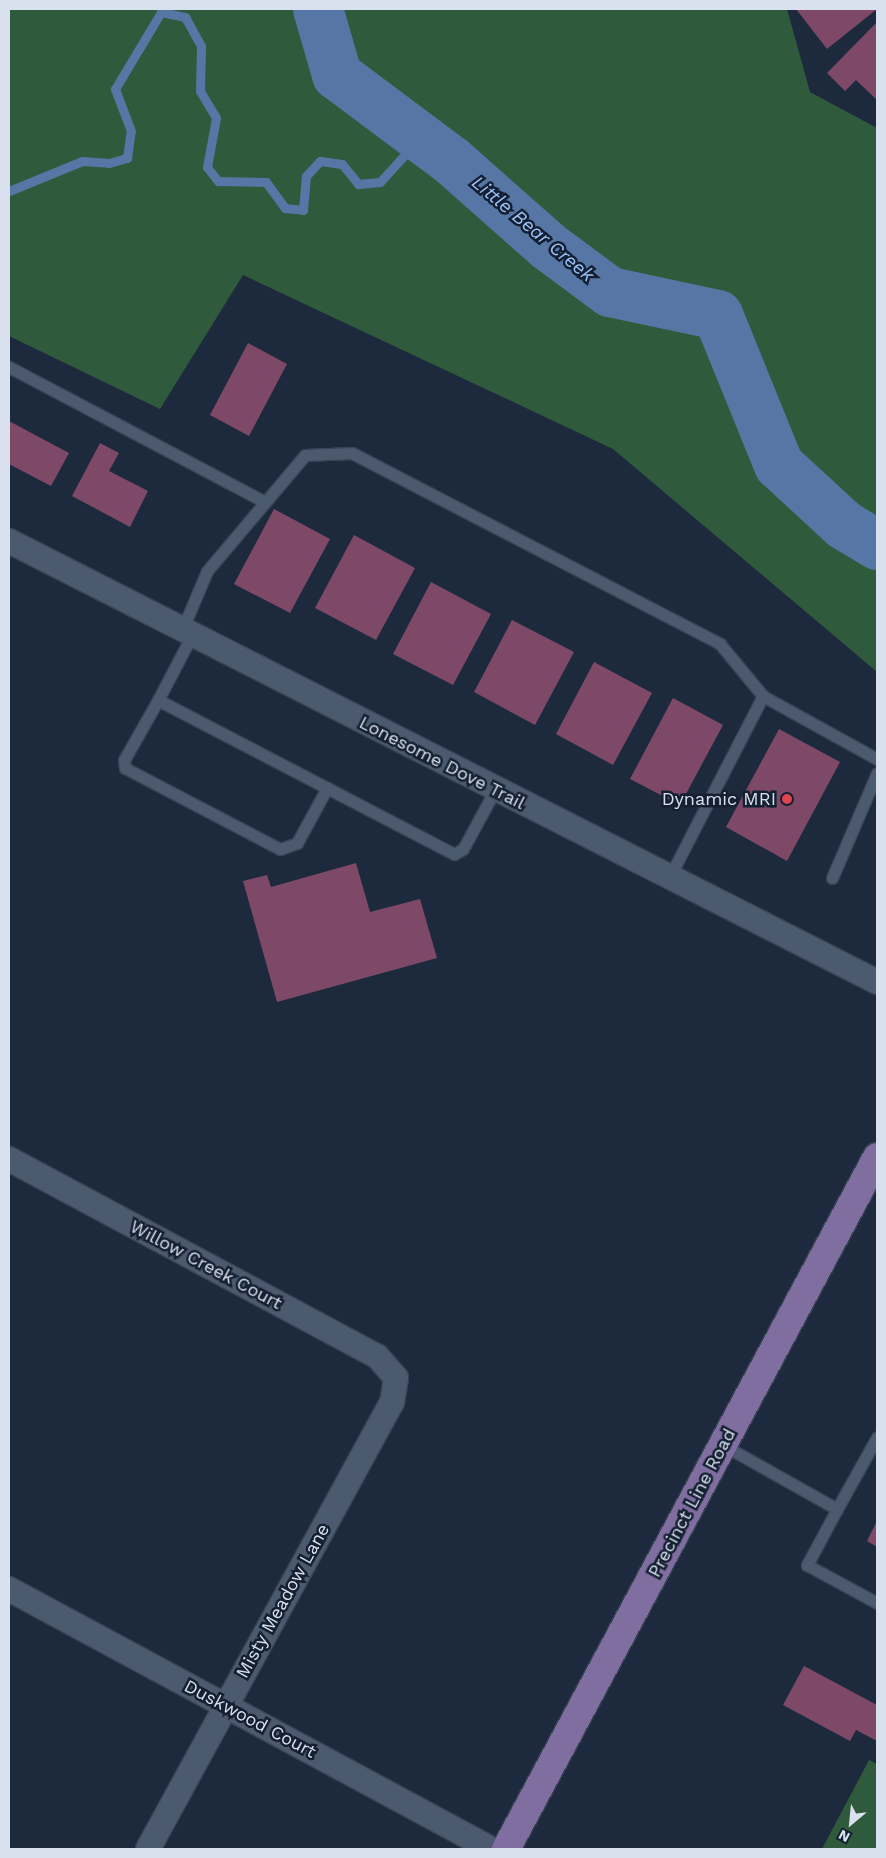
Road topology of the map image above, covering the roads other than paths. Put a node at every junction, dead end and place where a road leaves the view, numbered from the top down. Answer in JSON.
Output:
{"nodes":[{"id":1,"x":9,"y":367,"type":"edge"},
{"id":2,"x":265,"y":502,"type":"junction"},
{"id":3,"x":9,"y":540,"type":"edge"},
{"id":4,"x":187,"y":633,"type":"junction"},
{"id":5,"x":763,"y":696,"type":"junction"},
{"id":6,"x":158,"y":700,"type":"junction"},
{"id":7,"x":877,"y":759,"type":"edge"},
{"id":8,"x":877,"y":773,"type":"edge"},
{"id":9,"x":327,"y":788,"type":"junction"},
{"id":10,"x":495,"y":790,"type":"junction"},
{"id":11,"x":669,"y":878,"type":"junction"},
{"id":12,"x":832,"y":878,"type":"dead end"},
{"id":13,"x":877,"y":982,"type":"edge"},
{"id":14,"x":877,"y":1157,"type":"edge"},
{"id":15,"x":9,"y":1159,"type":"edge"},
{"id":16,"x":396,"y":1378,"type":"joint"},
{"id":17,"x":877,"y":1437,"type":"edge"},
{"id":18,"x":723,"y":1445,"type":"junction"},
{"id":19,"x":837,"y":1509,"type":"junction"},
{"id":20,"x":9,"y":1589,"type":"edge"},
{"id":21,"x":877,"y":1603,"type":"edge"},
{"id":22,"x":226,"y":1706,"type":"junction"},
{"id":23,"x":148,"y":1849,"type":"edge"},
{"id":24,"x":491,"y":1849,"type":"edge"},
{"id":25,"x":506,"y":1849,"type":"edge"}],
"edges":[{"from":1,"to":2,"type":"lane"},
{"from":2,"to":4,"type":"lane"},
{"from":2,"to":5,"type":"lane"},
{"from":3,"to":4,"type":"street","name":"Lonesome Dove Trail"},
{"from":4,"to":6,"type":"lane"},
{"from":4,"to":10,"type":"street","name":"Lonesome Dove Trail"},
{"from":5,"to":7,"type":"lane"},
{"from":5,"to":11,"type":"lane"},
{"from":6,"to":9,"type":"lane"},
{"from":6,"to":9,"type":"lane"},
{"from":8,"to":12,"type":"lane"},
{"from":9,"to":10,"type":"lane"},
{"from":10,"to":11,"type":"street","name":"Lonesome Dove Trail"},
{"from":11,"to":13,"type":"street","name":"Lonesome Dove Trail"},
{"from":14,"to":18,"type":"main road","name":"Precinct Line Road"},
{"from":15,"to":16,"type":"street","name":"Willow Creek Court"},
{"from":16,"to":22,"type":"street","name":"Misty Meadow Lane"},
{"from":17,"to":19,"type":"lane"},
{"from":18,"to":19,"type":"lane"},
{"from":18,"to":25,"type":"main road","name":"Precinct Line Road"},
{"from":19,"to":21,"type":"lane"},
{"from":20,"to":22,"type":"street","name":"Duskwood Court"},
{"from":22,"to":23,"type":"street","name":"Misty Meadow Lane"},
{"from":22,"to":24,"type":"street","name":"Duskwood Court"}]}
